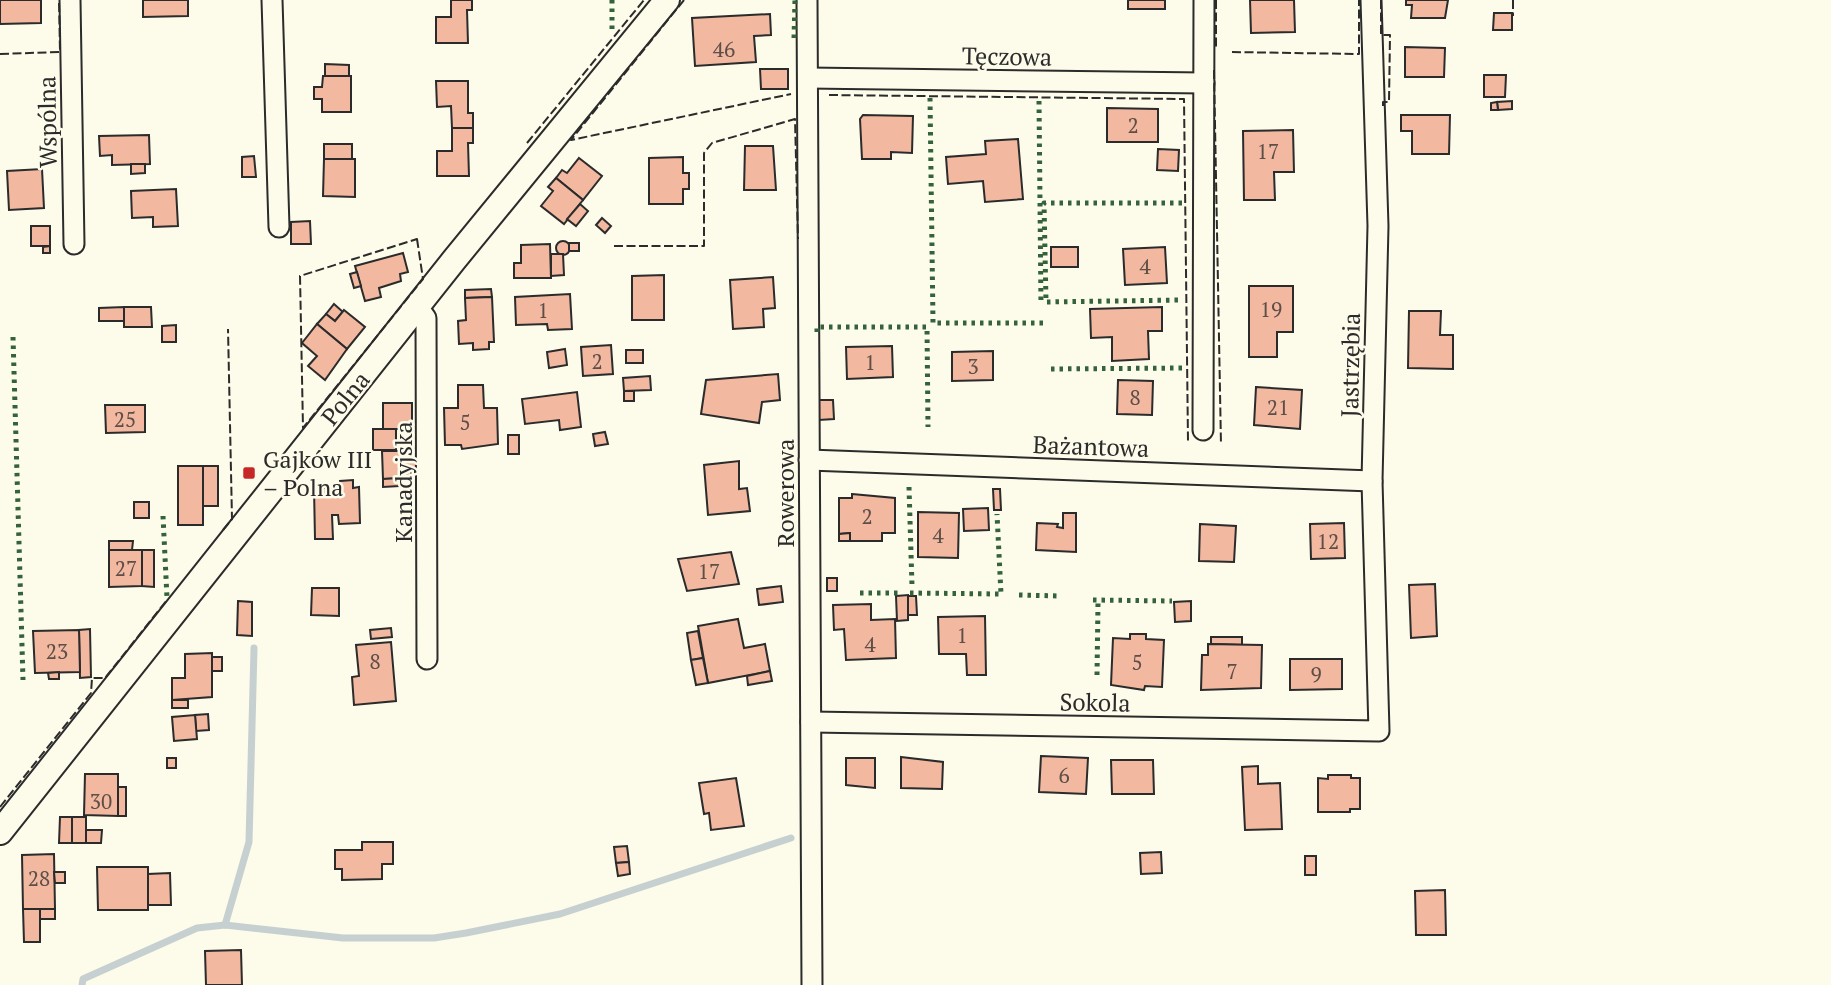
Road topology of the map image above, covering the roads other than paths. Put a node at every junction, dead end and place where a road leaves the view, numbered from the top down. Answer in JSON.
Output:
{"nodes":[{"id":1,"x":70,"y":0,"type":"edge"},
{"id":2,"x":272,"y":0,"type":"edge"},
{"id":3,"x":667,"y":0,"type":"edge"},
{"id":4,"x":807,"y":0,"type":"edge"},
{"id":5,"x":1204,"y":0,"type":"edge"},
{"id":6,"x":1371,"y":0,"type":"edge"},
{"id":7,"x":808,"y":78,"type":"junction"},
{"id":8,"x":1204,"y":83,"type":"junction"},
{"id":9,"x":279,"y":227,"type":"dead end"},
{"id":10,"x":74,"y":244,"type":"dead end"},
{"id":11,"x":418,"y":307,"type":"junction"},
{"id":12,"x":1203,"y":430,"type":"dead end"},
{"id":13,"x":809,"y":460,"type":"junction"},
{"id":14,"x":1372,"y":481,"type":"junction"},
{"id":15,"x":427,"y":659,"type":"dead end"},
{"id":16,"x":811,"y":722,"type":"junction"},
{"id":17,"x":1379,"y":731,"type":"joint"},
{"id":18,"x":0,"y":832,"type":"edge"},
{"id":19,"x":812,"y":985,"type":"edge"}],
"edges":[{"from":1,"to":10,"type":"street","name":"Wspólna"},
{"from":2,"to":9,"type":"street"},
{"from":3,"to":11,"type":"street","name":"Polna"},
{"from":4,"to":7,"type":"street","name":"Rowerowa"},
{"from":5,"to":8,"type":"street"},
{"from":6,"to":14,"type":"street","name":"Jastrzębia"},
{"from":7,"to":8,"type":"street","name":"Tęczowa"},
{"from":7,"to":13,"type":"street","name":"Rowerowa"},
{"from":8,"to":12,"type":"street"},
{"from":11,"to":15,"type":"street","name":"Kanadyjska"},
{"from":11,"to":18,"type":"street","name":"Polna"},
{"from":13,"to":14,"type":"street","name":"Bażantowa"},
{"from":13,"to":16,"type":"street","name":"Rowerowa"},
{"from":14,"to":17,"type":"street","name":"Jastrzębia"},
{"from":16,"to":17,"type":"street","name":"Sokola"},
{"from":16,"to":19,"type":"street","name":"Rowerowa"}]}
